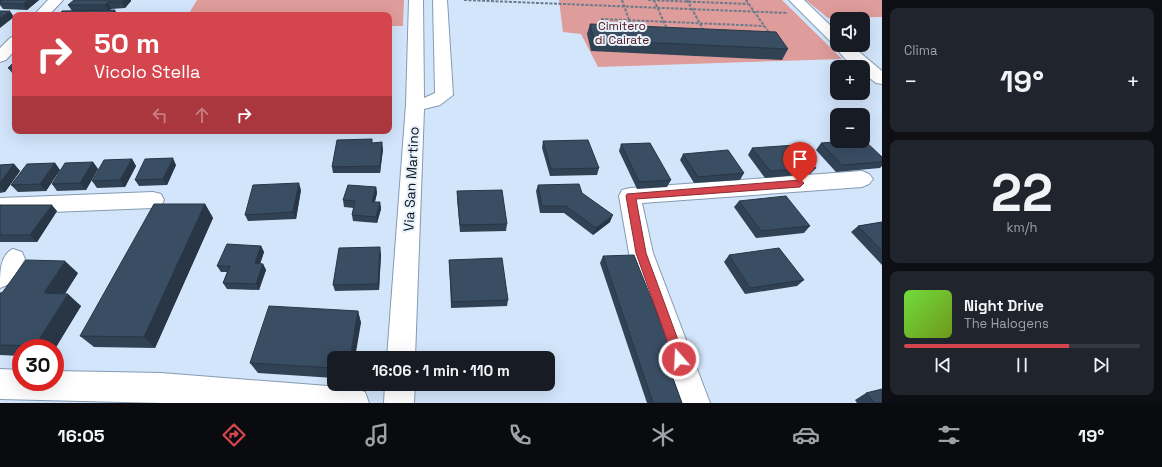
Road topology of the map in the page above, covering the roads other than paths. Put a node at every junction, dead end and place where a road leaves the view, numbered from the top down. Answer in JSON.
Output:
{"nodes":[{"id":1,"x":56,"y":0,"type":"edge"},
{"id":2,"x":416,"y":0,"type":"edge"},
{"id":3,"x":440,"y":0,"type":"edge"},
{"id":4,"x":796,"y":0,"type":"edge"},
{"id":5,"x":44,"y":12,"type":"edge"},
{"id":6,"x":830,"y":33,"type":"edge"},
{"id":7,"x":12,"y":44,"type":"edge"},
{"id":8,"x":849,"y":52,"type":"edge"},
{"id":9,"x":0,"y":57,"type":"edge"},
{"id":10,"x":882,"y":79,"type":"edge"},
{"id":11,"x":415,"y":104,"type":"junction"},
{"id":12,"x":862,"y":179,"type":"dead end"},
{"id":13,"x":153,"y":200,"type":"dead end"},
{"id":14,"x":0,"y":206,"type":"edge"},
{"id":15,"x":401,"y":351,"type":"edge"},
{"id":16,"x":0,"y":384,"type":"edge"},
{"id":17,"x":399,"y":391,"type":"edge"},
{"id":18,"x":44,"y":394,"type":"edge"},
{"id":19,"x":354,"y":403,"type":"edge"},
{"id":20,"x":398,"y":403,"type":"edge"},
{"id":21,"x":695,"y":403,"type":"edge"}],
"edges":[{"from":1,"to":5,"type":"street"},
{"from":2,"to":11,"type":"street","name":"Via San Martino"},
{"from":3,"to":11,"type":"street"},
{"from":4,"to":6,"type":"street"},
{"from":7,"to":9,"type":"street"},
{"from":8,"to":10,"type":"street"},
{"from":11,"to":15,"type":"street","name":"Via San Martino"},
{"from":12,"to":21,"type":"street"},
{"from":13,"to":14,"type":"street"},
{"from":16,"to":18,"type":"street"},
{"from":17,"to":20,"type":"street"},
{"from":18,"to":19,"type":"street"}]}
